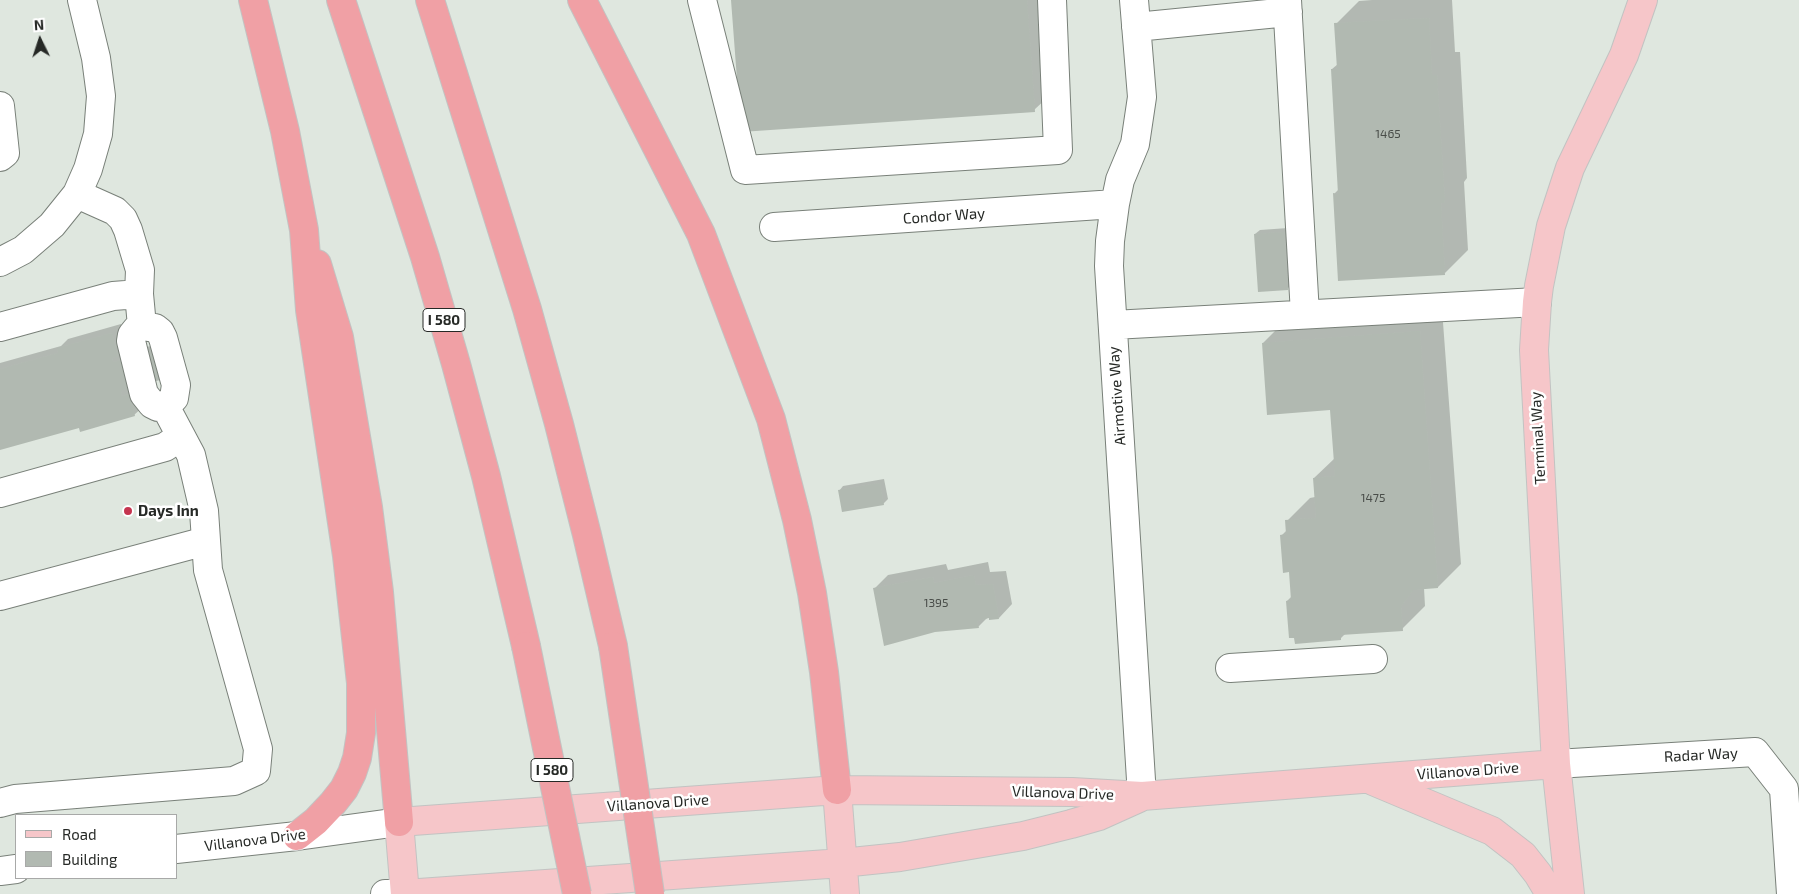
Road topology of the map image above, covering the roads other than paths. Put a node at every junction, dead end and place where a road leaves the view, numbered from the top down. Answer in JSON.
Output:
{"nodes":[{"id":1,"x":82,"y":0,"type":"edge"},
{"id":2,"x":253,"y":0,"type":"edge"},
{"id":3,"x":341,"y":0,"type":"edge"},
{"id":4,"x":430,"y":0,"type":"edge"},
{"id":5,"x":582,"y":0,"type":"edge"},
{"id":6,"x":702,"y":0,"type":"edge"},
{"id":7,"x":1052,"y":0,"type":"edge"},
{"id":8,"x":1134,"y":0,"type":"edge"},
{"id":9,"x":1643,"y":0,"type":"edge"},
{"id":10,"x":1287,"y":6,"type":"edge"},
{"id":11,"x":1136,"y":27,"type":"junction"},
{"id":12,"x":0,"y":106,"type":"edge"},
{"id":13,"x":0,"y":157,"type":"edge"},
{"id":14,"x":77,"y":194,"type":"junction"},
{"id":15,"x":1115,"y":204,"type":"junction"},
{"id":16,"x":774,"y":227,"type":"dead end"},
{"id":17,"x":304,"y":230,"type":"junction"},
{"id":18,"x":0,"y":262,"type":"edge"},
{"id":19,"x":139,"y":294,"type":"junction"},
{"id":20,"x":1538,"y":302,"type":"junction"},
{"id":21,"x":1305,"y":314,"type":"junction"},
{"id":22,"x":1113,"y":324,"type":"junction"},
{"id":23,"x":0,"y":327,"type":"edge"},
{"id":24,"x":180,"y":437,"type":"junction"},
{"id":25,"x":0,"y":493,"type":"edge"},
{"id":26,"x":206,"y":541,"type":"junction"},
{"id":27,"x":0,"y":596,"type":"edge"},
{"id":28,"x":1373,"y":659,"type":"dead end"},
{"id":29,"x":1230,"y":668,"type":"dead end"},
{"id":30,"x":1556,"y":764,"type":"junction"},
{"id":31,"x":1367,"y":779,"type":"junction"},
{"id":32,"x":837,"y":790,"type":"junction"},
{"id":33,"x":1142,"y":796,"type":"junction"},
{"id":34,"x":0,"y":803,"type":"edge"},
{"id":35,"x":399,"y":822,"type":"junction"},
{"id":36,"x":297,"y":836,"type":"junction"},
{"id":37,"x":178,"y":849,"type":"edge"},
{"id":38,"x":842,"y":863,"type":"junction"},
{"id":39,"x":15,"y":869,"type":"edge"},
{"id":40,"x":0,"y":872,"type":"edge"},
{"id":41,"x":385,"y":894,"type":"edge"},
{"id":42,"x":405,"y":894,"type":"edge"},
{"id":43,"x":577,"y":894,"type":"edge"},
{"id":44,"x":650,"y":894,"type":"edge"},
{"id":45,"x":845,"y":894,"type":"edge"},
{"id":46,"x":1550,"y":894,"type":"edge"},
{"id":47,"x":1570,"y":894,"type":"edge"},
{"id":48,"x":1791,"y":894,"type":"edge"}],
"edges":[{"from":1,"to":14,"type":"street"},
{"from":2,"to":17,"type":"highway"},
{"from":3,"to":43,"type":"highway","number":"I 580","bridge":true},
{"from":4,"to":44,"type":"highway","bridge":true},
{"from":5,"to":32,"type":"highway"},
{"from":6,"to":7,"type":"street"},
{"from":8,"to":11,"type":"street","name":"Airmotive Way"},
{"from":9,"to":20,"type":"main road","name":"Terminal Way"},
{"from":10,"to":11,"type":"street"},
{"from":10,"to":21,"type":"street"},
{"from":11,"to":15,"type":"street","name":"Airmotive Way"},
{"from":12,"to":13,"type":"street"},
{"from":14,"to":18,"type":"street"},
{"from":14,"to":19,"type":"street"},
{"from":15,"to":16,"type":"street","name":"Condor Way"},
{"from":15,"to":22,"type":"street","name":"Airmotive Way"},
{"from":17,"to":35,"type":"highway"},
{"from":17,"to":36,"type":"highway"},
{"from":19,"to":23,"type":"street"},
{"from":19,"to":24,"type":"street"},
{"from":20,"to":21,"type":"street"},
{"from":20,"to":30,"type":"main road","name":"Terminal Way"},
{"from":21,"to":22,"type":"street"},
{"from":22,"to":33,"type":"street","name":"Airmotive Way"},
{"from":24,"to":25,"type":"street"},
{"from":24,"to":26,"type":"street"},
{"from":26,"to":27,"type":"street"},
{"from":26,"to":34,"type":"street"},
{"from":28,"to":29,"type":"street"},
{"from":30,"to":31,"type":"main road","name":"Villanova Drive"},
{"from":30,"to":47,"type":"main road","name":"Terminal Way"},
{"from":30,"to":48,"type":"street","name":"Radar Way"},
{"from":31,"to":33,"type":"main road","name":"Villanova Drive"},
{"from":31,"to":46,"type":"main road"},
{"from":32,"to":33,"type":"main road","name":"Villanova Drive"},
{"from":32,"to":35,"type":"main road","name":"Villanova Drive"},
{"from":32,"to":38,"type":"main road"},
{"from":33,"to":38,"type":"main road","name":"Villanova Drive"},
{"from":35,"to":36,"type":"street","name":"Villanova Drive"},
{"from":35,"to":42,"type":"main road"},
{"from":36,"to":37,"type":"street","name":"Villanova Drive"},
{"from":38,"to":42,"type":"main road","name":"Villanova Drive"},
{"from":38,"to":45,"type":"main road"},
{"from":39,"to":40,"type":"street"},
{"from":41,"to":42,"type":"street","name":"Villanova Drive"}]}
